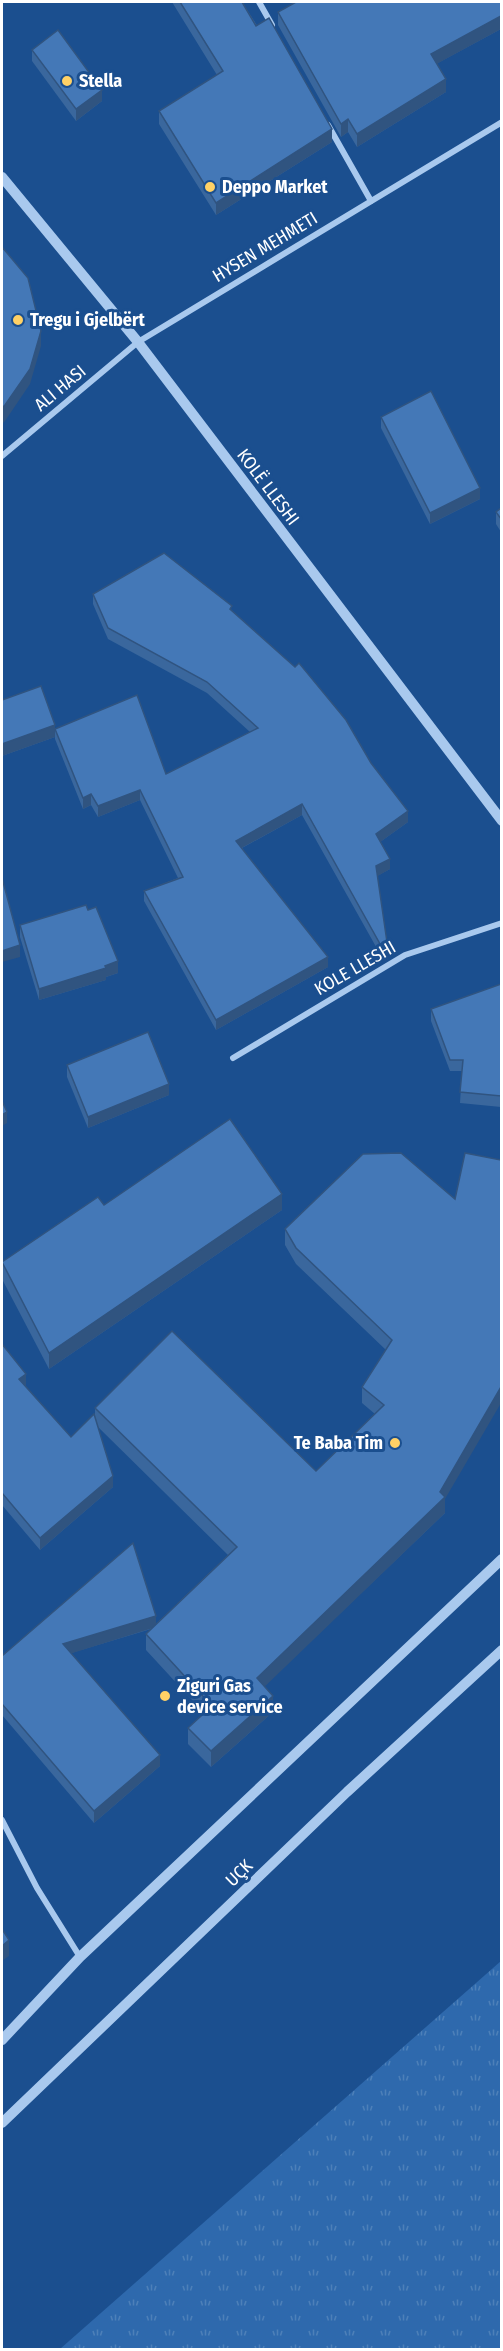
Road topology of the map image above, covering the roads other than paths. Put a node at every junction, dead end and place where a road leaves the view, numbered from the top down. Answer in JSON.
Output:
{"nodes":[{"id":1,"x":259,"y":2,"type":"edge"},
{"id":2,"x":275,"y":32,"type":"edge"},
{"id":3,"x":326,"y":121,"type":"edge"},
{"id":4,"x":501,"y":122,"type":"edge"},
{"id":5,"x":2,"y":177,"type":"edge"},
{"id":6,"x":370,"y":201,"type":"junction"},
{"id":7,"x":138,"y":342,"type":"junction"},
{"id":8,"x":2,"y":456,"type":"edge"},
{"id":9,"x":501,"y":821,"type":"edge"},
{"id":10,"x":501,"y":923,"type":"edge"},
{"id":11,"x":233,"y":1058,"type":"dead end"},
{"id":12,"x":501,"y":1558,"type":"edge"},
{"id":13,"x":501,"y":1650,"type":"edge"},
{"id":14,"x":2,"y":1821,"type":"edge"},
{"id":15,"x":80,"y":1957,"type":"junction"},
{"id":16,"x":2,"y":2040,"type":"edge"},
{"id":17,"x":2,"y":2123,"type":"edge"}],
"edges":[{"from":1,"to":2,"type":"street"},
{"from":3,"to":6,"type":"street"},
{"from":4,"to":6,"type":"street","name":"HYSEN MEHMETI"},
{"from":5,"to":7,"type":"street","name":"KOLË LLESHI"},
{"from":6,"to":7,"type":"street","name":"HYSEN MEHMETI"},
{"from":7,"to":8,"type":"street","name":"ALI HASI"},
{"from":7,"to":9,"type":"street","name":"KOLË LLESHI"},
{"from":10,"to":11,"type":"street","name":"KOLE LLESHI"},
{"from":12,"to":15,"type":"street"},
{"from":13,"to":17,"type":"street","name":"UÇK"},
{"from":14,"to":15,"type":"street"},
{"from":15,"to":16,"type":"street"}]}
